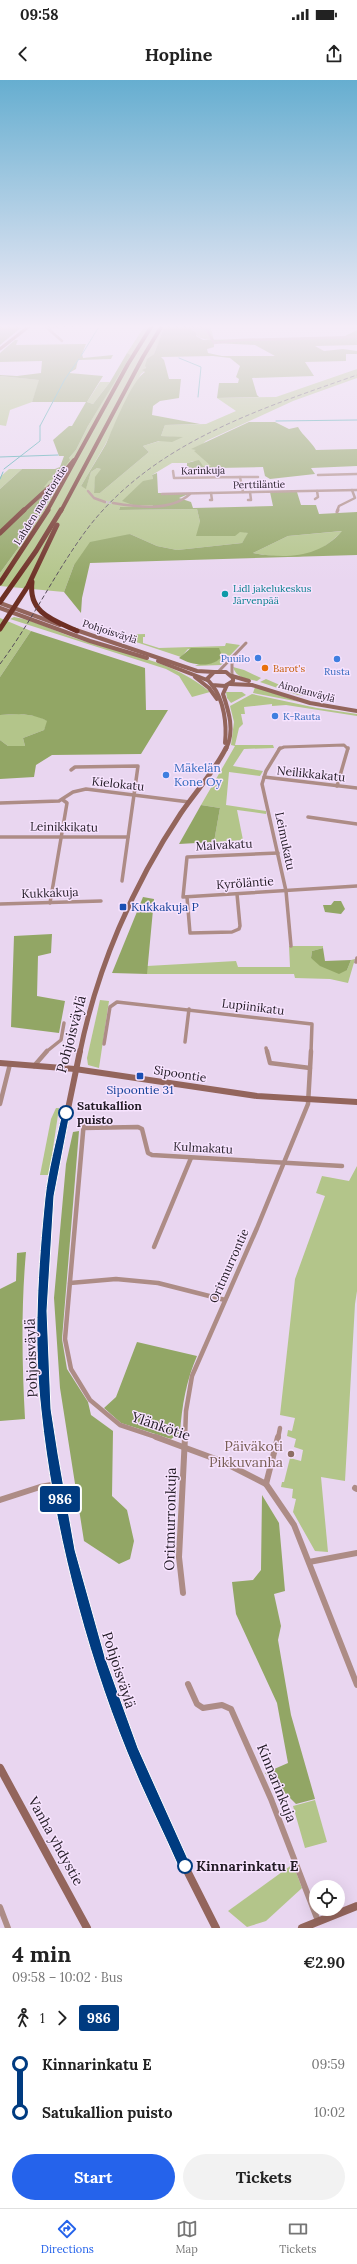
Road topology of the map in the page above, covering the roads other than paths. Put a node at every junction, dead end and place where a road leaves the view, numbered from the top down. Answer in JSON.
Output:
{"nodes":[{"id":1,"x":104,"y":410,"type":"edge"},
{"id":2,"x":115,"y":410,"type":"edge"},
{"id":3,"x":87,"y":442,"type":"junction"},
{"id":4,"x":173,"y":471,"type":"dead end"},
{"id":5,"x":357,"y":474,"type":"edge"},
{"id":6,"x":318,"y":475,"type":"dead end"},
{"id":7,"x":240,"y":477,"type":"junction"},
{"id":8,"x":258,"y":477,"type":"dead end"},
{"id":9,"x":352,"y":490,"type":"junction"},
{"id":10,"x":357,"y":490,"type":"edge"},
{"id":11,"x":316,"y":491,"type":"junction"},
{"id":12,"x":88,"y":492,"type":"dead end"},
{"id":13,"x":242,"y":492,"type":"junction"},
{"id":14,"x":250,"y":492,"type":"junction"},
{"id":15,"x":211,"y":493,"type":"junction"},
{"id":16,"x":162,"y":494,"type":"dead end"},
{"id":17,"x":190,"y":494,"type":"junction"},
{"id":18,"x":315,"y":499,"type":"dead end"},
{"id":19,"x":210,"y":500,"type":"dead end"},
{"id":20,"x":248,"y":500,"type":"dead end"},
{"id":21,"x":67,"y":501,"type":"junction"},
{"id":22,"x":105,"y":502,"type":"tunnel mouth"},
{"id":23,"x":113,"y":503,"type":"tunnel mouth"},
{"id":24,"x":337,"y":512,"type":"dead end"},
{"id":25,"x":0,"y":533,"type":"edge"},
{"id":26,"x":35,"y":574,"type":"junction"},
{"id":27,"x":0,"y":583,"type":"edge"},
{"id":28,"x":0,"y":602,"type":"edge"},
{"id":29,"x":0,"y":608,"type":"edge"},
{"id":30,"x":13,"y":610,"type":"junction"},
{"id":31,"x":0,"y":629,"type":"edge"},
{"id":32,"x":77,"y":631,"type":"junction"},
{"id":33,"x":246,"y":643,"type":"dead end"},
{"id":34,"x":232,"y":657,"type":"junction"},
{"id":35,"x":181,"y":669,"type":"junction"},
{"id":36,"x":216,"y":672,"type":"junction"},
{"id":37,"x":232,"y":676,"type":"junction"},
{"id":38,"x":207,"y":680,"type":"junction"},
{"id":39,"x":212,"y":685,"type":"junction"},
{"id":40,"x":229,"y":685,"type":"junction"},
{"id":41,"x":219,"y":701,"type":"junction"},
{"id":42,"x":357,"y":709,"type":"edge"},
{"id":43,"x":226,"y":748,"type":"junction"},
{"id":44,"x":71,"y":770,"type":"dead end"},
{"id":45,"x":264,"y":777,"type":"junction"},
{"id":46,"x":337,"y":786,"type":"junction"},
{"id":47,"x":357,"y":788,"type":"edge"},
{"id":48,"x":135,"y":794,"type":"junction"},
{"id":49,"x":63,"y":800,"type":"junction"},
{"id":50,"x":189,"y":802,"type":"junction"},
{"id":51,"x":0,"y":803,"type":"edge"},
{"id":52,"x":308,"y":817,"type":"dead end"},
{"id":53,"x":357,"y":824,"type":"edge"},
{"id":54,"x":0,"y":837,"type":"edge"},
{"id":55,"x":61,"y":838,"type":"junction"},
{"id":56,"x":128,"y":838,"type":"junction"},
{"id":57,"x":278,"y":853,"type":"junction"},
{"id":58,"x":122,"y":881,"type":"dead end"},
{"id":59,"x":357,"y":886,"type":"edge"},
{"id":60,"x":286,"y":890,"type":"junction"},
{"id":61,"x":237,"y":894,"type":"junction"},
{"id":62,"x":185,"y":897,"type":"junction"},
{"id":63,"x":101,"y":901,"type":"dead end"},
{"id":64,"x":50,"y":903,"type":"junction"},
{"id":65,"x":0,"y":904,"type":"edge"},
{"id":66,"x":291,"y":946,"type":"dead end"},
{"id":67,"x":189,"y":1009,"type":"junction"},
{"id":68,"x":64,"y":1023,"type":"dead end"},
{"id":69,"x":185,"y":1042,"type":"dead end"},
{"id":70,"x":104,"y":1044,"type":"dead end"},
{"id":71,"x":266,"y":1048,"type":"dead end"},
{"id":72,"x":0,"y":1063,"type":"edge"},
{"id":73,"x":10,"y":1064,"type":"junction"},
{"id":74,"x":34,"y":1066,"type":"junction"},
{"id":75,"x":310,"y":1068,"type":"junction"},
{"id":76,"x":75,"y":1069,"type":"junction"},
{"id":77,"x":1,"y":1094,"type":"edge"},
{"id":78,"x":309,"y":1099,"type":"junction"},
{"id":79,"x":357,"y":1102,"type":"edge"},
{"id":80,"x":0,"y":1104,"type":"edge"},
{"id":81,"x":84,"y":1120,"type":"dead end"},
{"id":82,"x":83,"y":1128,"type":"junction"},
{"id":83,"x":191,"y":1158,"type":"junction"},
{"id":84,"x":284,"y":1162,"type":"junction"},
{"id":85,"x":342,"y":1166,"type":"dead end"},
{"id":86,"x":154,"y":1247,"type":"dead end"},
{"id":87,"x":70,"y":1283,"type":"junction"},
{"id":88,"x":225,"y":1300,"type":"junction"},
{"id":89,"x":280,"y":1428,"type":"dead end"},
{"id":90,"x":184,"y":1446,"type":"junction"},
{"id":91,"x":57,"y":1484,"type":"junction"},
{"id":92,"x":266,"y":1484,"type":"junction"},
{"id":93,"x":0,"y":1500,"type":"edge"},
{"id":94,"x":357,"y":1553,"type":"edge"},
{"id":95,"x":309,"y":1562,"type":"junction"},
{"id":96,"x":183,"y":1593,"type":"dead end"},
{"id":97,"x":188,"y":1684,"type":"dead end"},
{"id":98,"x":357,"y":1685,"type":"edge"},
{"id":99,"x":0,"y":1768,"type":"edge"},
{"id":100,"x":357,"y":1906,"type":"edge"},
{"id":101,"x":0,"y":1907,"type":"edge"},
{"id":102,"x":318,"y":1922,"type":"junction"},
{"id":103,"x":8,"y":1928,"type":"edge"},
{"id":104,"x":88,"y":1928,"type":"edge"},
{"id":105,"x":216,"y":1928,"type":"edge"},
{"id":106,"x":302,"y":1928,"type":"edge"}],
"edges":[{"from":1,"to":3,"type":"highway","name":"Lahden moottoritie"},
{"from":2,"to":21,"type":"highway","name":"Lahden moottoritie"},
{"from":3,"to":25,"type":"highway"},
{"from":3,"to":27,"type":"highway","name":"Lahden moottoritie"},
{"from":4,"to":7,"type":"street","name":"Karinkuja"},
{"from":5,"to":6,"type":"street"},
{"from":7,"to":8,"type":"street","name":"Karinkuja"},
{"from":7,"to":13,"type":"street","name":"Karinkuja"},
{"from":9,"to":10,"type":"street","name":"Perttiläntie"},
{"from":9,"to":11,"type":"street","name":"Perttiläntie"},
{"from":9,"to":24,"type":"street"},
{"from":11,"to":14,"type":"street","name":"Perttiläntie"},
{"from":11,"to":18,"type":"street"},
{"from":12,"to":22,"type":"street"},
{"from":13,"to":14,"type":"street","name":"Perttiläntie"},
{"from":13,"to":15,"type":"street","name":"Perttiläntie"},
{"from":14,"to":20,"type":"street"},
{"from":15,"to":17,"type":"street","name":"Perttiläntie"},
{"from":15,"to":19,"type":"street"},
{"from":16,"to":17,"type":"street","name":"Perttiläntie"},
{"from":17,"to":23,"type":"street"},
{"from":21,"to":26,"type":"highway"},
{"from":21,"to":28,"type":"highway","name":"Lahden moottoritie"},
{"from":26,"to":30,"type":"highway"},
{"from":26,"to":32,"type":"highway"},
{"from":28,"to":30,"type":"main road","name":"Pohjoisväylä"},
{"from":29,"to":30,"type":"main road","name":"Pohjoisväylä"},
{"from":30,"to":31,"type":"highway"},
{"from":30,"to":32,"type":"main road","name":"Pohjoisväylä"},
{"from":30,"to":35,"type":"main road","name":"Pohjoisväylä"},
{"from":32,"to":36,"type":"main road","name":"Pohjoisväylä"},
{"from":33,"to":34,"type":"street"},
{"from":34,"to":36,"type":"street"},
{"from":34,"to":37,"type":"street"},
{"from":35,"to":38,"type":"main road","name":"Pohjoisväylä"},
{"from":35,"to":41,"type":"main road"},
{"from":36,"to":37,"type":"main road","name":"Pohjoisväylä"},
{"from":36,"to":38,"type":"main road"},
{"from":37,"to":40,"type":"main road","name":"Pohjoisväylä"},
{"from":37,"to":42,"type":"main road","name":"Ainolanväylä"},
{"from":38,"to":39,"type":"main road"},
{"from":39,"to":40,"type":"main road","name":"Ainolanväylä"},
{"from":39,"to":41,"type":"main road"},
{"from":40,"to":42,"type":"main road","name":"Ainolanväylä"},
{"from":40,"to":43,"type":"main road","name":"Pohjoisväylä"},
{"from":41,"to":43,"type":"main road"},
{"from":43,"to":50,"type":"main road","name":"Pohjoisväylä"},
{"from":44,"to":48,"type":"street"},
{"from":45,"to":46,"type":"street","name":"Neilikkakatu"},
{"from":45,"to":46,"type":"street"},
{"from":45,"to":57,"type":"street","name":"Leimukatu"},
{"from":46,"to":47,"type":"street","name":"Neilikkakatu"},
{"from":48,"to":49,"type":"street","name":"Kielokatu"},
{"from":48,"to":50,"type":"street","name":"Kielokatu"},
{"from":48,"to":56,"type":"street"},
{"from":49,"to":51,"type":"street","name":"Kielokatu"},
{"from":49,"to":55,"type":"street"},
{"from":50,"to":76,"type":"main road","name":"Pohjoisväylä"},
{"from":52,"to":53,"type":"street"},
{"from":54,"to":55,"type":"street","name":"Leinikkikatu"},
{"from":55,"to":56,"type":"street","name":"Leinikkikatu"},
{"from":55,"to":64,"type":"street"},
{"from":56,"to":58,"type":"street"},
{"from":57,"to":60,"type":"street","name":"Leimukatu"},
{"from":57,"to":62,"type":"street","name":"Malvakatu"},
{"from":59,"to":60,"type":"street","name":"Kyröläntie"},
{"from":60,"to":61,"type":"street","name":"Kyröläntie"},
{"from":60,"to":66,"type":"street","name":"Leimukatu"},
{"from":61,"to":62,"type":"street","name":"Kyröläntie"},
{"from":61,"to":62,"type":"street"},
{"from":63,"to":64,"type":"street","name":"Kukkakuja"},
{"from":64,"to":65,"type":"street","name":"Kukkakuja"},
{"from":67,"to":69,"type":"street"},
{"from":67,"to":70,"type":"street","name":"Lupiinikatu"},
{"from":67,"to":75,"type":"street","name":"Lupiinikatu"},
{"from":68,"to":74,"type":"street"},
{"from":71,"to":75,"type":"street"},
{"from":72,"to":73,"type":"main road","name":"Sipoontie"},
{"from":73,"to":74,"type":"main road","name":"Sipoontie"},
{"from":73,"to":77,"type":"street"},
{"from":74,"to":76,"type":"main road","name":"Sipoontie"},
{"from":75,"to":78,"type":"street","name":"Lupiinikatu"},
{"from":76,"to":78,"type":"main road","name":"Sipoontie"},
{"from":76,"to":91,"type":"main road","name":"Pohjoisväylä"},
{"from":77,"to":80,"type":"street"},
{"from":78,"to":79,"type":"main road","name":"Sipoontie"},
{"from":78,"to":84,"type":"street","name":"Oritmurrontie"},
{"from":81,"to":82,"type":"street","name":"Ylänkötie"},
{"from":82,"to":83,"type":"street","name":"Kulmakatu"},
{"from":82,"to":87,"type":"street","name":"Ylänkötie"},
{"from":83,"to":84,"type":"street","name":"Kulmakatu"},
{"from":83,"to":86,"type":"street"},
{"from":84,"to":85,"type":"street","name":"Kulmakatu"},
{"from":84,"to":88,"type":"street","name":"Oritmurrontie"},
{"from":87,"to":88,"type":"street"},
{"from":87,"to":90,"type":"street","name":"Ylänkötie"},
{"from":88,"to":90,"type":"street","name":"Oritmurrontie"},
{"from":89,"to":92,"type":"street"},
{"from":90,"to":92,"type":"street","name":"Ylänkötie"},
{"from":90,"to":96,"type":"street","name":"Oritmurronkuja"},
{"from":91,"to":93,"type":"street"},
{"from":91,"to":105,"type":"main road","name":"Pohjoisväylä"},
{"from":92,"to":95,"type":"street","name":"Ylänkötie"},
{"from":94,"to":95,"type":"street"},
{"from":95,"to":98,"type":"street","name":"Ylänkötie"},
{"from":97,"to":102,"type":"street","name":"Kinnarinkuja"},
{"from":99,"to":104,"type":"main road","name":"Vanha yhdystie"},
{"from":100,"to":102,"type":"main road"},
{"from":101,"to":103,"type":"street"},
{"from":102,"to":106,"type":"main road"}]}
